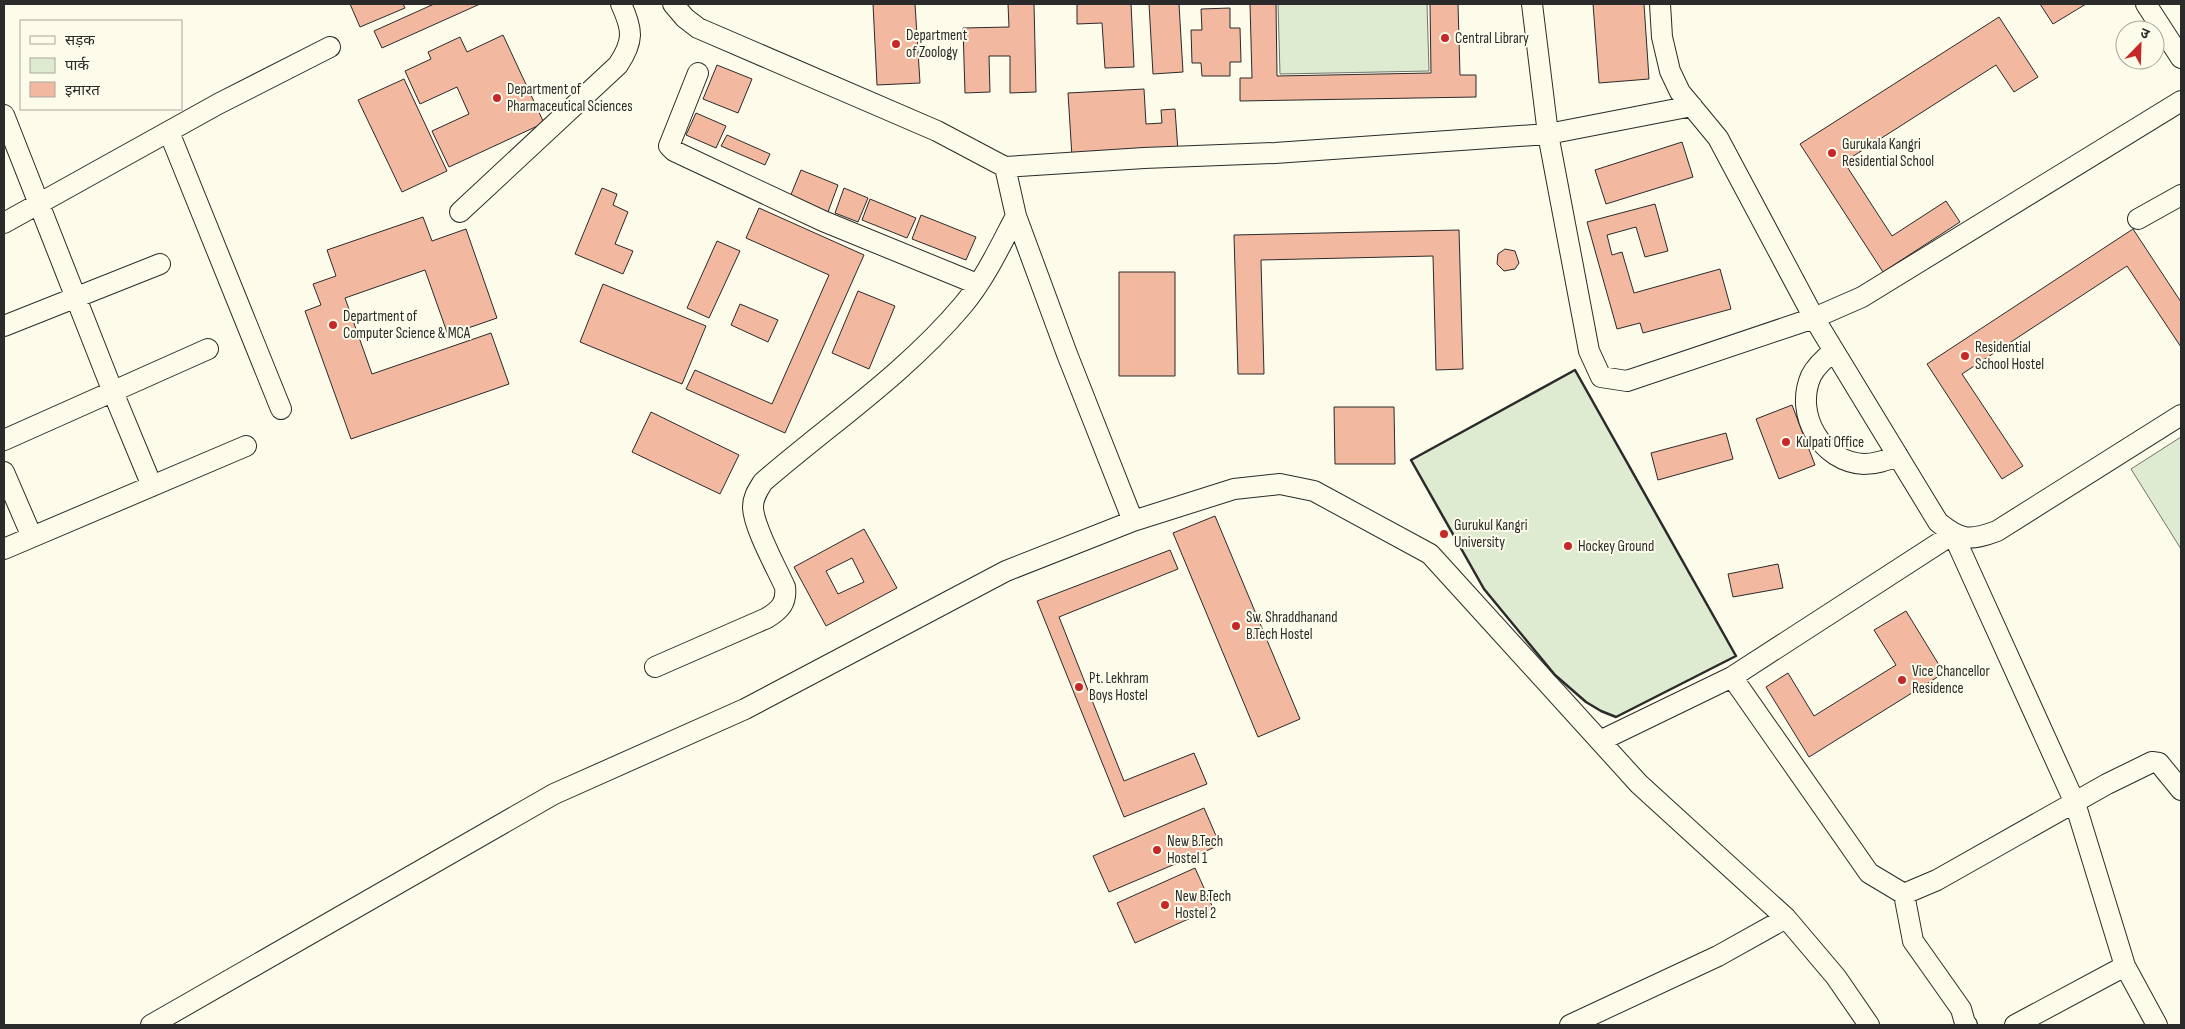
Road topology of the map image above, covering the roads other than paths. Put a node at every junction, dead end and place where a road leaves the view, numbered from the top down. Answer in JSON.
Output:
{"nodes":[{"id":1,"x":621,"y":4,"type":"edge"},
{"id":2,"x":673,"y":4,"type":"edge"},
{"id":3,"x":1532,"y":4,"type":"edge"},
{"id":4,"x":1660,"y":4,"type":"edge"},
{"id":5,"x":2146,"y":4,"type":"edge"},
{"id":6,"x":330,"y":47,"type":"dead end"},
{"id":7,"x":2181,"y":58,"type":"edge"},
{"id":8,"x":698,"y":73,"type":"dead end"},
{"id":9,"x":2181,"y":101,"type":"edge"},
{"id":10,"x":1692,"y":106,"type":"junction"},
{"id":11,"x":4,"y":115,"type":"edge"},
{"id":12,"x":169,"y":132,"type":"junction"},
{"id":13,"x":1548,"y":134,"type":"junction"},
{"id":14,"x":1005,"y":167,"type":"junction"},
{"id":15,"x":2181,"y":195,"type":"edge"},
{"id":16,"x":39,"y":203,"type":"junction"},
{"id":17,"x":460,"y":212,"type":"dead end"},
{"id":18,"x":1016,"y":216,"type":"junction"},
{"id":19,"x":2138,"y":219,"type":"dead end"},
{"id":20,"x":4,"y":223,"type":"edge"},
{"id":21,"x":160,"y":264,"type":"dead end"},
{"id":22,"x":978,"y":284,"type":"junction"},
{"id":23,"x":76,"y":298,"type":"junction"},
{"id":24,"x":1814,"y":318,"type":"junction"},
{"id":25,"x":4,"y":326,"type":"edge"},
{"id":26,"x":208,"y":349,"type":"dead end"},
{"id":27,"x":1834,"y":350,"type":"junction"},
{"id":28,"x":113,"y":392,"type":"junction"},
{"id":29,"x":281,"y":409,"type":"dead end"},
{"id":30,"x":2181,"y":415,"type":"edge"},
{"id":31,"x":4,"y":440,"type":"edge"},
{"id":32,"x":246,"y":446,"type":"dead end"},
{"id":33,"x":1898,"y":456,"type":"junction"},
{"id":34,"x":4,"y":472,"type":"edge"},
{"id":35,"x":152,"y":486,"type":"junction"},
{"id":36,"x":1133,"y":521,"type":"junction"},
{"id":37,"x":1953,"y":534,"type":"junction"},
{"id":38,"x":32,"y":538,"type":"junction"},
{"id":39,"x":4,"y":549,"type":"edge"},
{"id":40,"x":655,"y":667,"type":"dead end"},
{"id":41,"x":1732,"y":677,"type":"junction"},
{"id":42,"x":1600,"y":741,"type":"junction"},
{"id":43,"x":2181,"y":790,"type":"edge"},
{"id":44,"x":2075,"y":803,"type":"junction"},
{"id":45,"x":1904,"y":894,"type":"junction"},
{"id":46,"x":1786,"y":918,"type":"junction"},
{"id":47,"x":2125,"y":966,"type":"junction"},
{"id":48,"x":150,"y":1025,"type":"edge"},
{"id":49,"x":1570,"y":1025,"type":"edge"},
{"id":50,"x":1869,"y":1025,"type":"edge"},
{"id":51,"x":1967,"y":1025,"type":"edge"},
{"id":52,"x":2016,"y":1025,"type":"edge"},
{"id":53,"x":2157,"y":1025,"type":"edge"}],
"edges":[{"from":1,"to":17,"type":"street"},
{"from":2,"to":14,"type":"street"},
{"from":3,"to":13,"type":"street"},
{"from":4,"to":10,"type":"street"},
{"from":5,"to":7,"type":"street"},
{"from":6,"to":12,"type":"street"},
{"from":8,"to":22,"type":"street"},
{"from":9,"to":24,"type":"street"},
{"from":10,"to":13,"type":"street"},
{"from":10,"to":24,"type":"street"},
{"from":11,"to":16,"type":"street"},
{"from":12,"to":16,"type":"street"},
{"from":12,"to":29,"type":"street"},
{"from":13,"to":14,"type":"street"},
{"from":13,"to":24,"type":"street"},
{"from":14,"to":18,"type":"street"},
{"from":15,"to":19,"type":"street"},
{"from":16,"to":20,"type":"street"},
{"from":16,"to":23,"type":"street"},
{"from":18,"to":22,"type":"street"},
{"from":18,"to":36,"type":"street"},
{"from":21,"to":23,"type":"street"},
{"from":22,"to":40,"type":"street"},
{"from":23,"to":25,"type":"street"},
{"from":23,"to":28,"type":"street"},
{"from":24,"to":27,"type":"street"},
{"from":26,"to":28,"type":"street"},
{"from":27,"to":33,"type":"street"},
{"from":27,"to":33,"type":"street"},
{"from":28,"to":31,"type":"street"},
{"from":28,"to":35,"type":"street"},
{"from":30,"to":37,"type":"street"},
{"from":32,"to":35,"type":"street"},
{"from":33,"to":37,"type":"street"},
{"from":34,"to":38,"type":"street"},
{"from":35,"to":38,"type":"street"},
{"from":36,"to":42,"type":"street"},
{"from":36,"to":48,"type":"street"},
{"from":37,"to":41,"type":"street"},
{"from":37,"to":44,"type":"street"},
{"from":38,"to":39,"type":"street"},
{"from":41,"to":42,"type":"street"},
{"from":41,"to":45,"type":"street"},
{"from":42,"to":46,"type":"street"},
{"from":43,"to":44,"type":"street"},
{"from":44,"to":45,"type":"street"},
{"from":44,"to":47,"type":"street"},
{"from":45,"to":51,"type":"street"},
{"from":46,"to":49,"type":"street"},
{"from":46,"to":50,"type":"street"},
{"from":47,"to":52,"type":"street"},
{"from":47,"to":53,"type":"street"}]}
